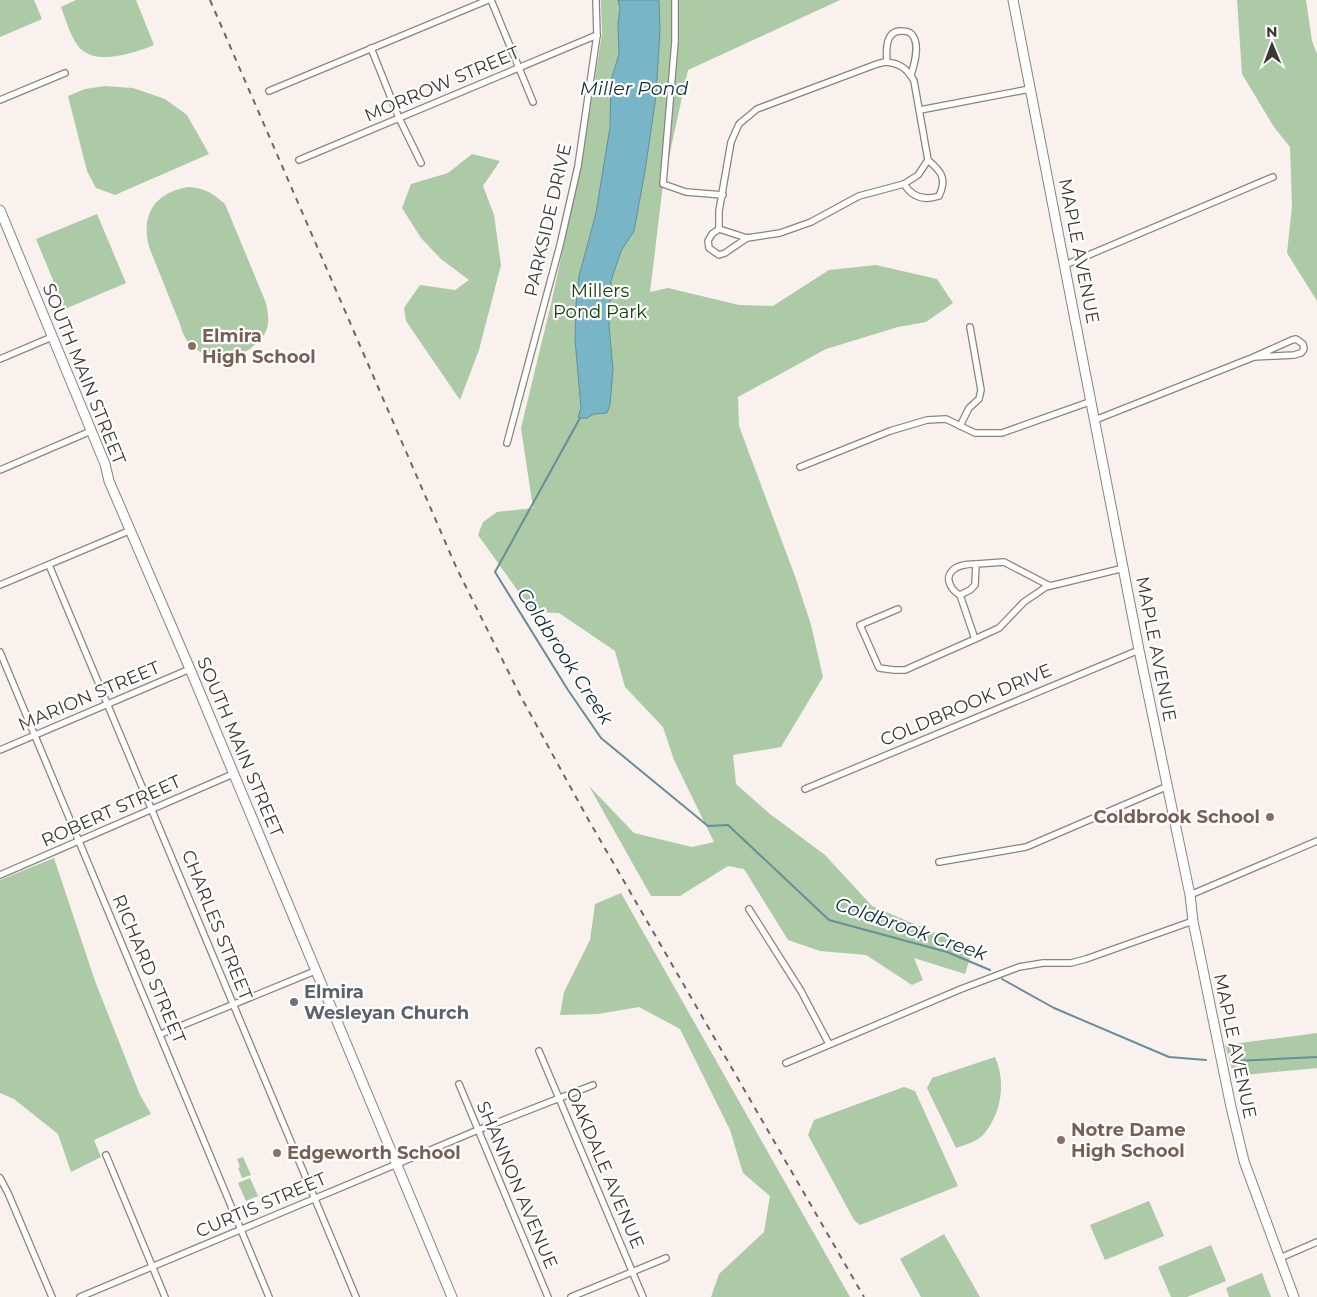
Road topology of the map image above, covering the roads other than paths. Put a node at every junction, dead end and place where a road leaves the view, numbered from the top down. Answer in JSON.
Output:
{"nodes":[{"id":1,"x":489,"y":0,"type":"edge"},
{"id":2,"x":596,"y":0,"type":"edge"},
{"id":3,"x":675,"y":0,"type":"edge"},
{"id":4,"x":1013,"y":0,"type":"edge"},
{"id":5,"x":598,"y":35,"type":"junction"},
{"id":6,"x":371,"y":48,"type":"junction"},
{"id":7,"x":887,"y":62,"type":"junction"},
{"id":8,"x":518,"y":68,"type":"junction"},
{"id":9,"x":65,"y":73,"type":"dead end"},
{"id":10,"x":911,"y":75,"type":"junction"},
{"id":11,"x":1030,"y":89,"type":"junction"},
{"id":12,"x":269,"y":91,"type":"dead end"},
{"id":13,"x":0,"y":100,"type":"edge"},
{"id":14,"x":533,"y":102,"type":"dead end"},
{"id":15,"x":920,"y":110,"type":"junction"},
{"id":16,"x":400,"y":118,"type":"junction"},
{"id":17,"x":299,"y":160,"type":"dead end"},
{"id":18,"x":928,"y":160,"type":"junction"},
{"id":19,"x":421,"y":163,"type":"dead end"},
{"id":20,"x":1274,"y":177,"type":"dead end"},
{"id":21,"x":904,"y":184,"type":"junction"},
{"id":22,"x":723,"y":195,"type":"junction"},
{"id":23,"x":0,"y":211,"type":"edge"},
{"id":24,"x":719,"y":229,"type":"junction"},
{"id":25,"x":747,"y":238,"type":"junction"},
{"id":26,"x":1065,"y":265,"type":"junction"},
{"id":27,"x":970,"y":327,"type":"dead end"},
{"id":28,"x":52,"y":337,"type":"junction"},
{"id":29,"x":1254,"y":357,"type":"junction"},
{"id":30,"x":0,"y":359,"type":"edge"},
{"id":31,"x":1092,"y":401,"type":"junction"},
{"id":32,"x":1095,"y":420,"type":"junction"},
{"id":33,"x":960,"y":426,"type":"junction"},
{"id":34,"x":91,"y":432,"type":"junction"},
{"id":35,"x":507,"y":443,"type":"dead end"},
{"id":36,"x":800,"y":467,"type":"dead end"},
{"id":37,"x":0,"y":470,"type":"edge"},
{"id":38,"x":131,"y":530,"type":"junction"},
{"id":39,"x":976,"y":564,"type":"junction"},
{"id":40,"x":49,"y":565,"type":"junction"},
{"id":41,"x":1124,"y":568,"type":"junction"},
{"id":42,"x":0,"y":585,"type":"edge"},
{"id":43,"x":1050,"y":586,"type":"junction"},
{"id":44,"x":960,"y":595,"type":"junction"},
{"id":45,"x":898,"y":609,"type":"dead end"},
{"id":46,"x":975,"y":639,"type":"junction"},
{"id":47,"x":1139,"y":650,"type":"junction"},
{"id":48,"x":0,"y":652,"type":"edge"},
{"id":49,"x":190,"y":669,"type":"junction"},
{"id":50,"x":108,"y":705,"type":"junction"},
{"id":51,"x":34,"y":736,"type":"junction"},
{"id":52,"x":0,"y":750,"type":"edge"},
{"id":53,"x":234,"y":774,"type":"junction"},
{"id":54,"x":1168,"y":786,"type":"junction"},
{"id":55,"x":805,"y":789,"type":"dead end"},
{"id":56,"x":152,"y":809,"type":"junction"},
{"id":57,"x":1317,"y":841,"type":"edge"},
{"id":58,"x":79,"y":842,"type":"junction"},
{"id":59,"x":939,"y":862,"type":"dead end"},
{"id":60,"x":0,"y":876,"type":"edge"},
{"id":61,"x":1190,"y":895,"type":"junction"},
{"id":62,"x":749,"y":909,"type":"dead end"},
{"id":63,"x":1193,"y":921,"type":"junction"},
{"id":64,"x":315,"y":971,"type":"junction"},
{"id":65,"x":233,"y":1004,"type":"junction"},
{"id":66,"x":161,"y":1034,"type":"junction"},
{"id":67,"x":829,"y":1044,"type":"junction"},
{"id":68,"x":539,"y":1051,"type":"dead end"},
{"id":69,"x":786,"y":1063,"type":"dead end"},
{"id":70,"x":459,"y":1084,"type":"dead end"},
{"id":71,"x":593,"y":1086,"type":"dead end"},
{"id":72,"x":559,"y":1098,"type":"junction"},
{"id":73,"x":478,"y":1130,"type":"junction"},
{"id":74,"x":106,"y":1156,"type":"dead end"},
{"id":75,"x":396,"y":1165,"type":"junction"},
{"id":76,"x":0,"y":1178,"type":"edge"},
{"id":77,"x":315,"y":1199,"type":"junction"},
{"id":78,"x":241,"y":1230,"type":"junction"},
{"id":79,"x":1317,"y":1242,"type":"edge"},
{"id":80,"x":666,"y":1258,"type":"dead end"},
{"id":81,"x":1280,"y":1258,"type":"junction"},
{"id":82,"x":153,"y":1267,"type":"junction"},
{"id":83,"x":632,"y":1271,"type":"junction"},
{"id":84,"x":52,"y":1297,"type":"edge"},
{"id":85,"x":80,"y":1297,"type":"edge"},
{"id":86,"x":165,"y":1297,"type":"edge"},
{"id":87,"x":269,"y":1297,"type":"edge"},
{"id":88,"x":356,"y":1297,"type":"edge"},
{"id":89,"x":452,"y":1297,"type":"edge"},
{"id":90,"x":548,"y":1297,"type":"edge"},
{"id":91,"x":571,"y":1297,"type":"edge"},
{"id":92,"x":643,"y":1297,"type":"edge"},
{"id":93,"x":1294,"y":1297,"type":"edge"}],
"edges":[{"from":1,"to":6,"type":"street"},
{"from":1,"to":8,"type":"street"},
{"from":2,"to":5,"type":"street","name":"PARKSIDE DRIVE"},
{"from":3,"to":22,"type":"street"},
{"from":4,"to":11,"type":"main road","name":"MAPLE AVENUE"},
{"from":5,"to":8,"type":"street","name":"MORROW STREET"},
{"from":5,"to":35,"type":"street","name":"PARKSIDE DRIVE"},
{"from":6,"to":12,"type":"street"},
{"from":6,"to":16,"type":"street"},
{"from":7,"to":10,"type":"street"},
{"from":7,"to":10,"type":"street"},
{"from":7,"to":22,"type":"street"},
{"from":8,"to":14,"type":"street"},
{"from":8,"to":16,"type":"street","name":"MORROW STREET"},
{"from":9,"to":13,"type":"street"},
{"from":10,"to":15,"type":"street"},
{"from":11,"to":15,"type":"street"},
{"from":11,"to":26,"type":"main road","name":"MAPLE AVENUE"},
{"from":15,"to":18,"type":"street"},
{"from":16,"to":17,"type":"street","name":"MORROW STREET"},
{"from":16,"to":19,"type":"street"},
{"from":18,"to":21,"type":"street"},
{"from":18,"to":21,"type":"street"},
{"from":20,"to":26,"type":"street"},
{"from":21,"to":25,"type":"street"},
{"from":22,"to":24,"type":"street"},
{"from":23,"to":28,"type":"main road","name":"SOUTH MAIN STREET"},
{"from":24,"to":25,"type":"street"},
{"from":24,"to":25,"type":"street"},
{"from":26,"to":31,"type":"main road","name":"MAPLE AVENUE"},
{"from":27,"to":33,"type":"street"},
{"from":28,"to":30,"type":"street"},
{"from":28,"to":34,"type":"main road","name":"SOUTH MAIN STREET"},
{"from":29,"to":29,"type":"street"},
{"from":29,"to":32,"type":"street"},
{"from":31,"to":32,"type":"main road","name":"MAPLE AVENUE"},
{"from":31,"to":33,"type":"street"},
{"from":32,"to":41,"type":"main road","name":"MAPLE AVENUE"},
{"from":33,"to":36,"type":"street"},
{"from":34,"to":37,"type":"street"},
{"from":34,"to":38,"type":"main road","name":"SOUTH MAIN STREET"},
{"from":38,"to":40,"type":"street"},
{"from":38,"to":49,"type":"main road","name":"SOUTH MAIN STREET"},
{"from":39,"to":43,"type":"street"},
{"from":39,"to":44,"type":"street"},
{"from":39,"to":44,"type":"street"},
{"from":40,"to":42,"type":"street"},
{"from":40,"to":50,"type":"street","name":"CHARLES STREET"},
{"from":41,"to":43,"type":"street"},
{"from":41,"to":47,"type":"main road","name":"MAPLE AVENUE"},
{"from":43,"to":46,"type":"street"},
{"from":44,"to":46,"type":"street"},
{"from":45,"to":46,"type":"street"},
{"from":47,"to":54,"type":"main road","name":"MAPLE AVENUE"},
{"from":47,"to":55,"type":"street","name":"COLDBROOK DRIVE"},
{"from":48,"to":51,"type":"street","name":"RICHARD STREET"},
{"from":49,"to":50,"type":"street","name":"MARION STREET"},
{"from":49,"to":53,"type":"main road","name":"SOUTH MAIN STREET"},
{"from":50,"to":51,"type":"street","name":"MARION STREET"},
{"from":50,"to":56,"type":"street","name":"CHARLES STREET"},
{"from":51,"to":52,"type":"street","name":"MARION STREET"},
{"from":51,"to":58,"type":"street","name":"RICHARD STREET"},
{"from":53,"to":56,"type":"street","name":"ROBERT STREET"},
{"from":53,"to":64,"type":"main road","name":"SOUTH MAIN STREET"},
{"from":54,"to":59,"type":"street"},
{"from":54,"to":61,"type":"main road","name":"MAPLE AVENUE"},
{"from":56,"to":58,"type":"street","name":"ROBERT STREET"},
{"from":56,"to":65,"type":"street","name":"CHARLES STREET"},
{"from":57,"to":61,"type":"street"},
{"from":58,"to":60,"type":"street","name":"ROBERT STREET"},
{"from":58,"to":66,"type":"street","name":"RICHARD STREET"},
{"from":61,"to":63,"type":"main road","name":"MAPLE AVENUE"},
{"from":62,"to":67,"type":"street"},
{"from":63,"to":67,"type":"street"},
{"from":63,"to":81,"type":"main road","name":"MAPLE AVENUE"},
{"from":64,"to":65,"type":"street"},
{"from":64,"to":75,"type":"main road","name":"SOUTH MAIN STREET"},
{"from":65,"to":66,"type":"street"},
{"from":65,"to":77,"type":"street","name":"CHARLES STREET"},
{"from":66,"to":78,"type":"street","name":"RICHARD STREET"},
{"from":67,"to":69,"type":"street"},
{"from":68,"to":72,"type":"street","name":"OAKDALE AVENUE"},
{"from":70,"to":73,"type":"street","name":"SHANNON AVENUE"},
{"from":71,"to":72,"type":"street","name":"CURTIS STREET"},
{"from":72,"to":73,"type":"street","name":"CURTIS STREET"},
{"from":72,"to":83,"type":"street","name":"OAKDALE AVENUE"},
{"from":73,"to":75,"type":"street","name":"CURTIS STREET"},
{"from":73,"to":90,"type":"street","name":"SHANNON AVENUE"},
{"from":74,"to":82,"type":"street"},
{"from":75,"to":77,"type":"street","name":"CURTIS STREET"},
{"from":75,"to":89,"type":"main road","name":"SOUTH MAIN STREET"},
{"from":76,"to":84,"type":"street"},
{"from":77,"to":78,"type":"street","name":"CURTIS STREET"},
{"from":77,"to":88,"type":"street","name":"CHARLES STREET"},
{"from":78,"to":82,"type":"street","name":"CURTIS STREET"},
{"from":78,"to":87,"type":"street","name":"RICHARD STREET"},
{"from":79,"to":81,"type":"street"},
{"from":80,"to":83,"type":"street"},
{"from":81,"to":93,"type":"main road","name":"MAPLE AVENUE"},
{"from":82,"to":85,"type":"street","name":"CURTIS STREET"},
{"from":82,"to":86,"type":"street"},
{"from":83,"to":91,"type":"street"},
{"from":83,"to":92,"type":"street","name":"OAKDALE AVENUE"}]}
